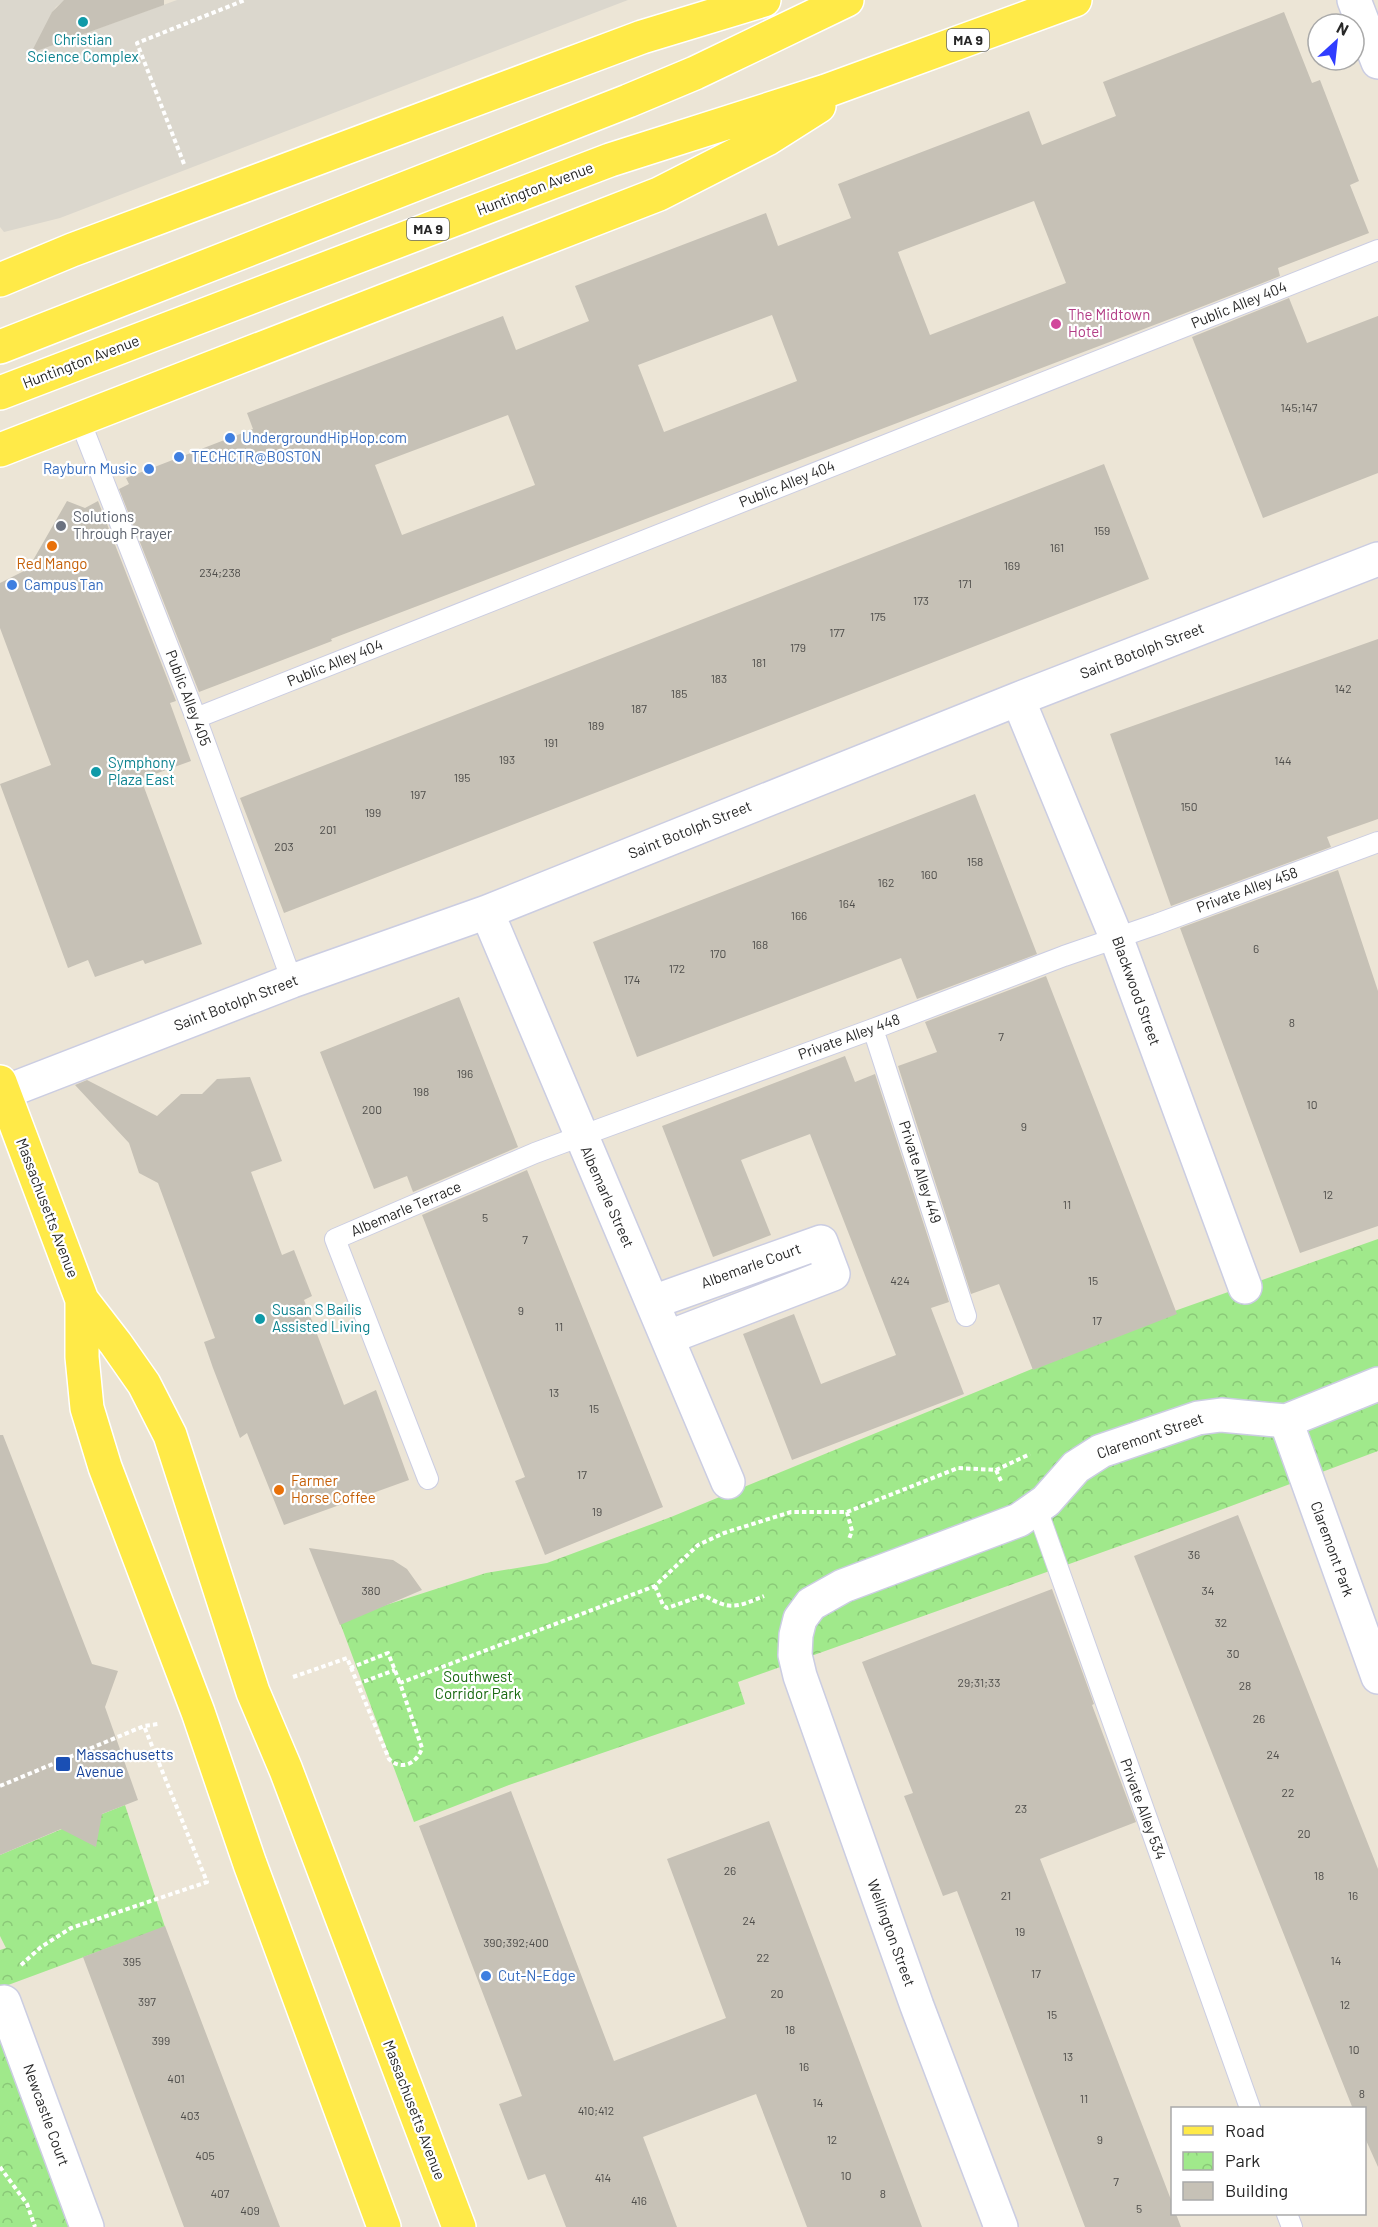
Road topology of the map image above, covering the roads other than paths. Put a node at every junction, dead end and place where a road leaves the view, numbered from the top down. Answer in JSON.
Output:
{"nodes":[{"id":1,"x":764,"y":0,"type":"edge"},
{"id":2,"x":847,"y":0,"type":"edge"},
{"id":3,"x":1075,"y":0,"type":"edge"},
{"id":4,"x":1354,"y":0,"type":"edge"},
{"id":5,"x":1378,"y":62,"type":"edge"},
{"id":6,"x":861,"y":79,"type":"junction"},
{"id":7,"x":1378,"y":250,"type":"edge"},
{"id":8,"x":0,"y":280,"type":"edge"},
{"id":9,"x":0,"y":347,"type":"edge"},
{"id":10,"x":0,"y":393,"type":"edge"},
{"id":11,"x":79,"y":418,"type":"junction"},
{"id":12,"x":0,"y":450,"type":"edge"},
{"id":13,"x":1378,"y":559,"type":"edge"},
{"id":14,"x":1018,"y":699,"type":"junction"},
{"id":15,"x":196,"y":718,"type":"junction"},
{"id":16,"x":1377,"y":845,"type":"edge"},
{"id":17,"x":487,"y":912,"type":"junction"},
{"id":18,"x":1116,"y":937,"type":"junction"},
{"id":19,"x":292,"y":981,"type":"junction"},
{"id":20,"x":873,"y":1029,"type":"junction"},
{"id":21,"x":1,"y":1090,"type":"edge"},
{"id":22,"x":580,"y":1136,"type":"junction"},
{"id":23,"x":1245,"y":1287,"type":"dead end"},
{"id":24,"x":82,"y":1300,"type":"junction"},
{"id":25,"x":653,"y":1302,"type":"junction"},
{"id":26,"x":966,"y":1316,"type":"dead end"},
{"id":27,"x":669,"y":1337,"type":"junction"},
{"id":28,"x":1378,"y":1384,"type":"edge"},
{"id":29,"x":1286,"y":1421,"type":"junction"},
{"id":30,"x":428,"y":1479,"type":"dead end"},
{"id":31,"x":728,"y":1482,"type":"dead end"},
{"id":32,"x":1037,"y":1509,"type":"junction"},
{"id":33,"x":796,"y":1635,"type":"joint"},
{"id":34,"x":1378,"y":1677,"type":"edge"},
{"id":35,"x":4,"y":2002,"type":"dead end"},
{"id":36,"x":1249,"y":2107,"type":"edge"},
{"id":37,"x":87,"y":2227,"type":"edge"},
{"id":38,"x":384,"y":2227,"type":"edge"},
{"id":39,"x":459,"y":2227,"type":"edge"},
{"id":40,"x":1001,"y":2227,"type":"edge"}],
"edges":[{"from":1,"to":8,"type":"main road"},
{"from":2,"to":9,"type":"main road"},
{"from":3,"to":6,"type":"main road","name":"Huntington Avenue","number":"MA 9"},
{"from":4,"to":5,"type":"street"},
{"from":6,"to":10,"type":"main road","name":"Huntington Avenue","number":"MA 9"},
{"from":6,"to":11,"type":"main road"},
{"from":7,"to":15,"type":"lane","name":"Public Alley 404"},
{"from":11,"to":12,"type":"main road"},
{"from":11,"to":15,"type":"lane","name":"Public Alley 405"},
{"from":13,"to":14,"type":"street","name":"Saint Botolph Street"},
{"from":14,"to":17,"type":"street","name":"Saint Botolph Street"},
{"from":14,"to":18,"type":"street","name":"Blackwood Street"},
{"from":15,"to":19,"type":"lane","name":"Public Alley 405"},
{"from":16,"to":18,"type":"lane","name":"Private Alley 458"},
{"from":17,"to":19,"type":"street","name":"Saint Botolph Street"},
{"from":17,"to":22,"type":"street","name":"Albemarle Street"},
{"from":18,"to":20,"type":"lane","name":"Private Alley 448"},
{"from":18,"to":23,"type":"street","name":"Blackwood Street"},
{"from":19,"to":21,"type":"street","name":"Saint Botolph Street"},
{"from":20,"to":22,"type":"lane","name":"Private Alley 448"},
{"from":20,"to":26,"type":"lane","name":"Private Alley 449"},
{"from":21,"to":24,"type":"main road","name":"Massachusetts Avenue"},
{"from":22,"to":25,"type":"street","name":"Albemarle Street"},
{"from":22,"to":30,"type":"lane","name":"Albemarle Terrace"},
{"from":24,"to":38,"type":"main road","name":"Massachusetts Avenue"},
{"from":24,"to":39,"type":"main road","name":"Massachusetts Avenue"},
{"from":25,"to":27,"type":"street","name":"Albemarle Street"},
{"from":25,"to":27,"type":"street","name":"Albemarle Court"},
{"from":27,"to":31,"type":"street","name":"Albemarle Street"},
{"from":28,"to":29,"type":"street","name":"Claremont Street"},
{"from":29,"to":32,"type":"street","name":"Claremont Street"},
{"from":29,"to":34,"type":"street","name":"Claremont Park"},
{"from":32,"to":33,"type":"street","name":"Claremont Street"},
{"from":32,"to":36,"type":"lane","name":"Private Alley 534"},
{"from":33,"to":40,"type":"street","name":"Wellington Street"},
{"from":35,"to":37,"type":"street","name":"Newcastle Court"}]}
